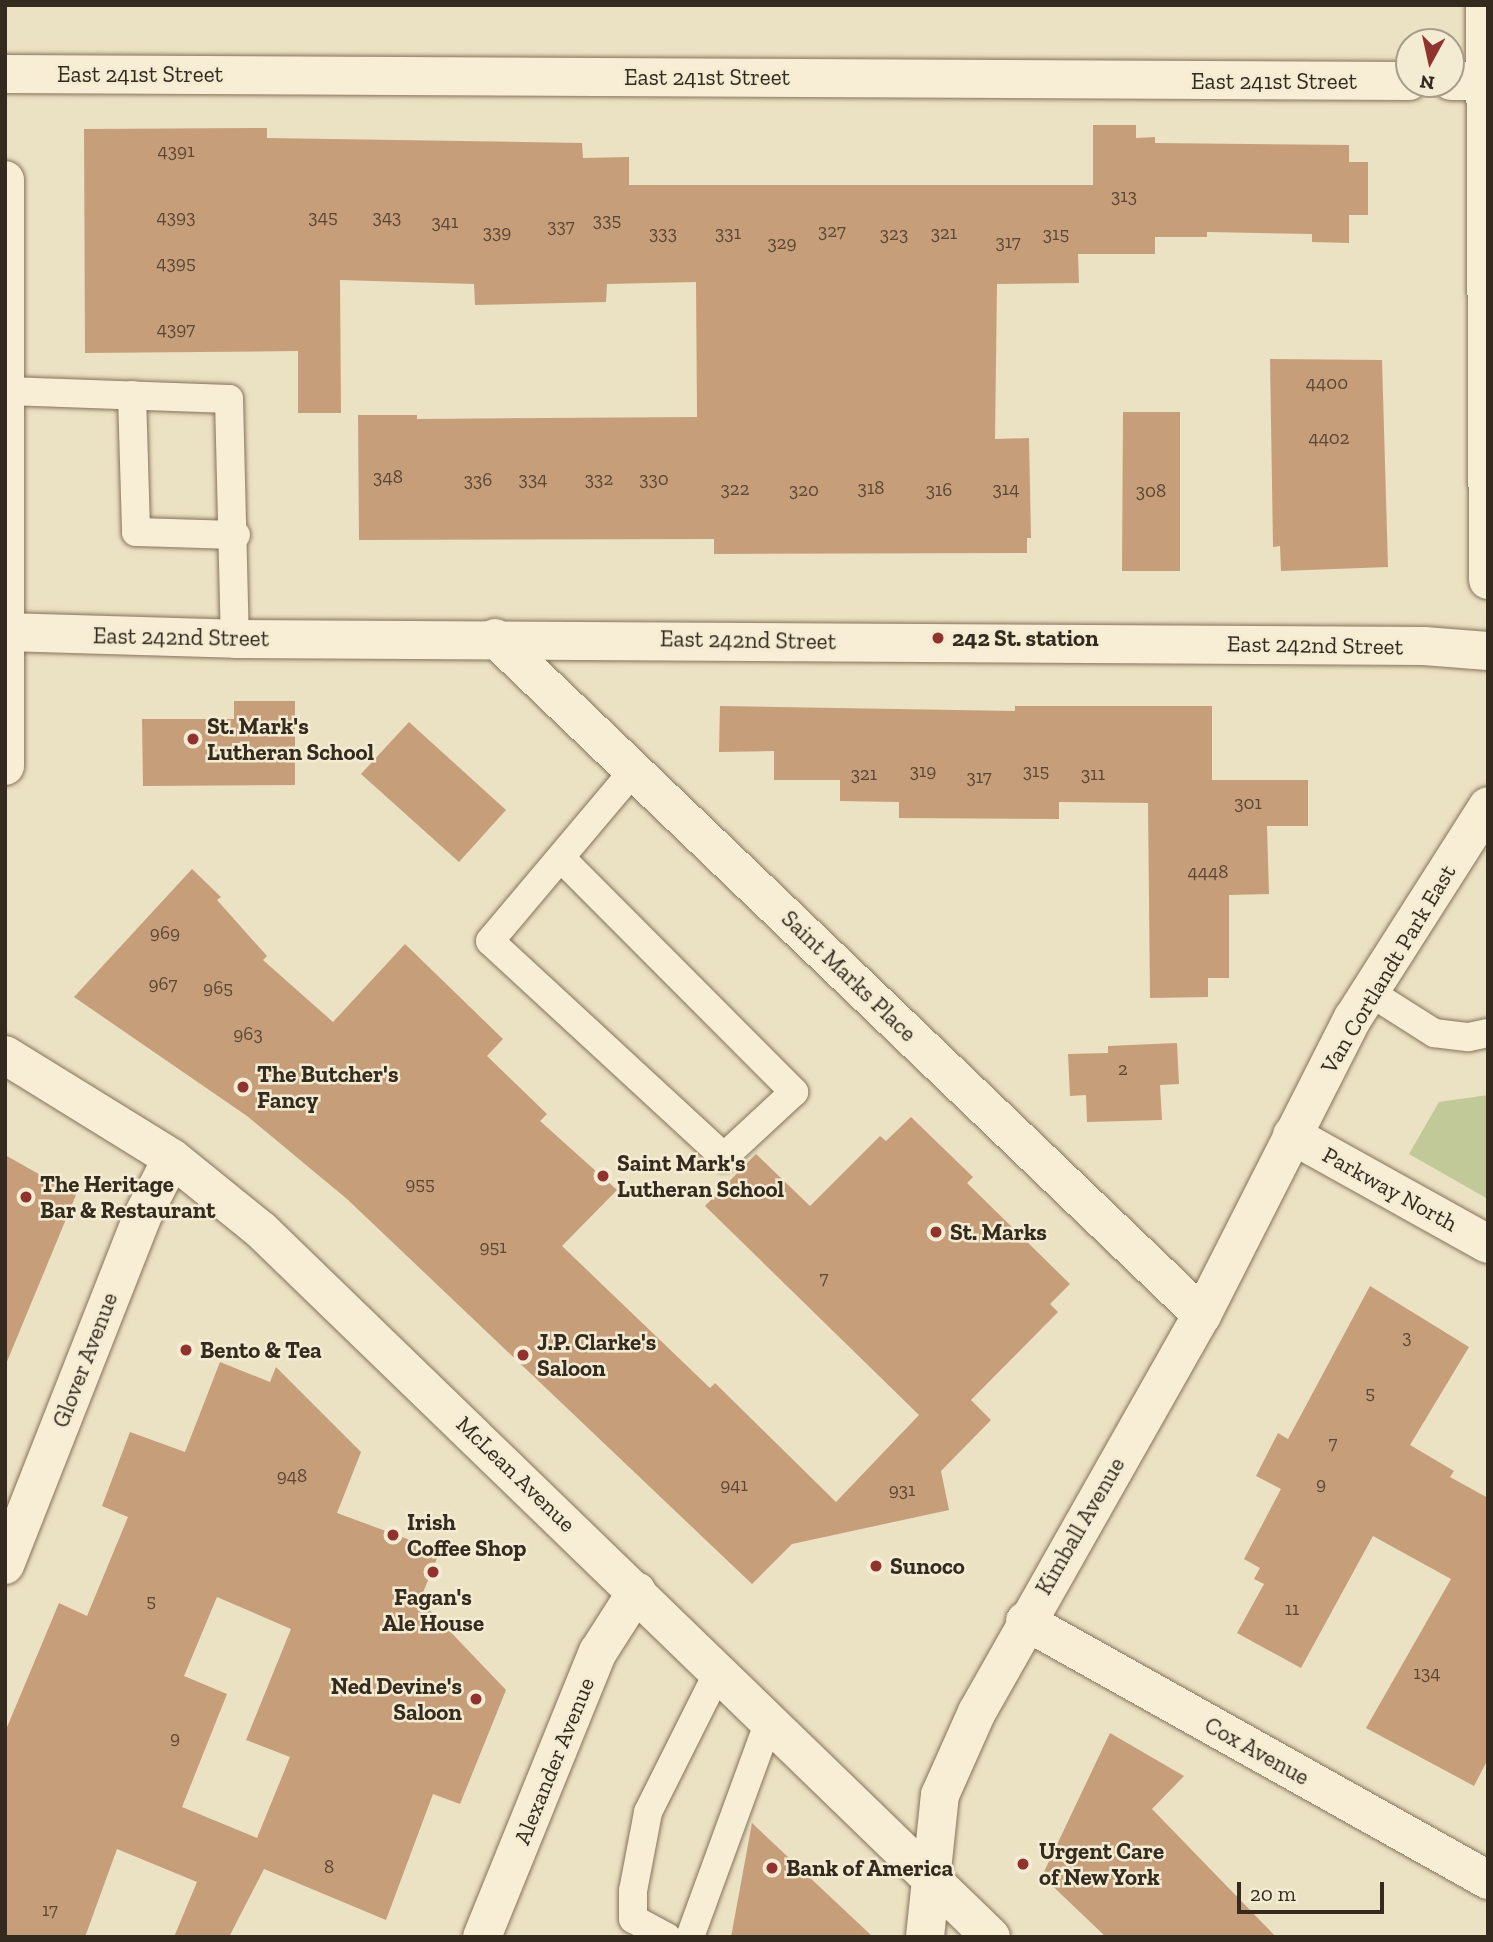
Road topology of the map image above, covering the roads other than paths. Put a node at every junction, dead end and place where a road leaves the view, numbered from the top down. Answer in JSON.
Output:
{"nodes":[{"id":1,"x":1485,"y":5,"type":"edge"},
{"id":2,"x":5,"y":74,"type":"edge"},
{"id":3,"x":1395,"y":81,"type":"edge"},
{"id":4,"x":1475,"y":81,"type":"edge"},
{"id":5,"x":5,"y":180,"type":"edge"},
{"id":6,"x":8,"y":391,"type":"junction"},
{"id":7,"x":132,"y":395,"type":"junction"},
{"id":8,"x":236,"y":535,"type":"junction"},
{"id":9,"x":1488,"y":580,"type":"edge"},
{"id":10,"x":6,"y":632,"type":"edge"},
{"id":11,"x":495,"y":638,"type":"junction"},
{"id":12,"x":236,"y":639,"type":"junction"},
{"id":13,"x":1488,"y":652,"type":"edge"},
{"id":14,"x":5,"y":766,"type":"edge"},
{"id":15,"x":634,"y":769,"type":"junction"},
{"id":16,"x":1488,"y":806,"type":"edge"},
{"id":17,"x":562,"y":859,"type":"junction"},
{"id":18,"x":1371,"y":993,"type":"junction"},
{"id":19,"x":1488,"y":1033,"type":"edge"},
{"id":20,"x":5,"y":1055,"type":"edge"},
{"id":21,"x":1292,"y":1135,"type":"junction"},
{"id":22,"x":172,"y":1158,"type":"junction"},
{"id":23,"x":1488,"y":1244,"type":"edge"},
{"id":24,"x":1202,"y":1315,"type":"junction"},
{"id":25,"x":5,"y":1565,"type":"edge"},
{"id":26,"x":637,"y":1591,"type":"junction"},
{"id":27,"x":1025,"y":1621,"type":"junction"},
{"id":28,"x":718,"y":1672,"type":"junction"},
{"id":29,"x":769,"y":1721,"type":"junction"},
{"id":30,"x":931,"y":1880,"type":"junction"},
{"id":31,"x":1488,"y":1880,"type":"edge"},
{"id":32,"x":482,"y":1937,"type":"edge"},
{"id":33,"x":667,"y":1937,"type":"edge"},
{"id":34,"x":690,"y":1937,"type":"edge"},
{"id":35,"x":925,"y":1937,"type":"edge"},
{"id":36,"x":991,"y":1937,"type":"edge"}],
"edges":[{"from":1,"to":4,"type":"street"},
{"from":2,"to":3,"type":"street","name":"East 241st Street"},
{"from":4,"to":9,"type":"street"},
{"from":5,"to":6,"type":"street"},
{"from":6,"to":7,"type":"lane"},
{"from":6,"to":10,"type":"street"},
{"from":7,"to":8,"type":"lane"},
{"from":7,"to":8,"type":"lane"},
{"from":8,"to":12,"type":"lane"},
{"from":10,"to":12,"type":"street","name":"East 242nd Street"},
{"from":10,"to":14,"type":"street"},
{"from":11,"to":12,"type":"street","name":"East 242nd Street"},
{"from":11,"to":13,"type":"street","name":"East 242nd Street"},
{"from":11,"to":15,"type":"street","name":"Saint Marks Place"},
{"from":15,"to":17,"type":"lane"},
{"from":15,"to":24,"type":"street","name":"Saint Marks Place"},
{"from":16,"to":18,"type":"street","name":"Van Cortlandt Park East"},
{"from":17,"to":17,"type":"lane"},
{"from":18,"to":19,"type":"lane"},
{"from":18,"to":21,"type":"street","name":"Van Cortlandt Park East"},
{"from":20,"to":22,"type":"street","name":"McLean Avenue"},
{"from":21,"to":23,"type":"street","name":"Parkway North"},
{"from":21,"to":24,"type":"street","name":"Kimball Avenue"},
{"from":22,"to":25,"type":"street","name":"Glover Avenue"},
{"from":22,"to":26,"type":"street","name":"McLean Avenue"},
{"from":24,"to":27,"type":"street","name":"Kimball Avenue"},
{"from":26,"to":28,"type":"street","name":"McLean Avenue"},
{"from":26,"to":32,"type":"street","name":"Alexander Avenue"},
{"from":27,"to":30,"type":"street","name":"Kimball Avenue"},
{"from":27,"to":31,"type":"street","name":"Cox Avenue"},
{"from":28,"to":29,"type":"street","name":"McLean Avenue"},
{"from":28,"to":33,"type":"lane"},
{"from":29,"to":30,"type":"street","name":"McLean Avenue"},
{"from":29,"to":34,"type":"lane"},
{"from":30,"to":35,"type":"street","name":"Kimball Avenue"},
{"from":30,"to":36,"type":"street","name":"McLean Avenue"}]}
